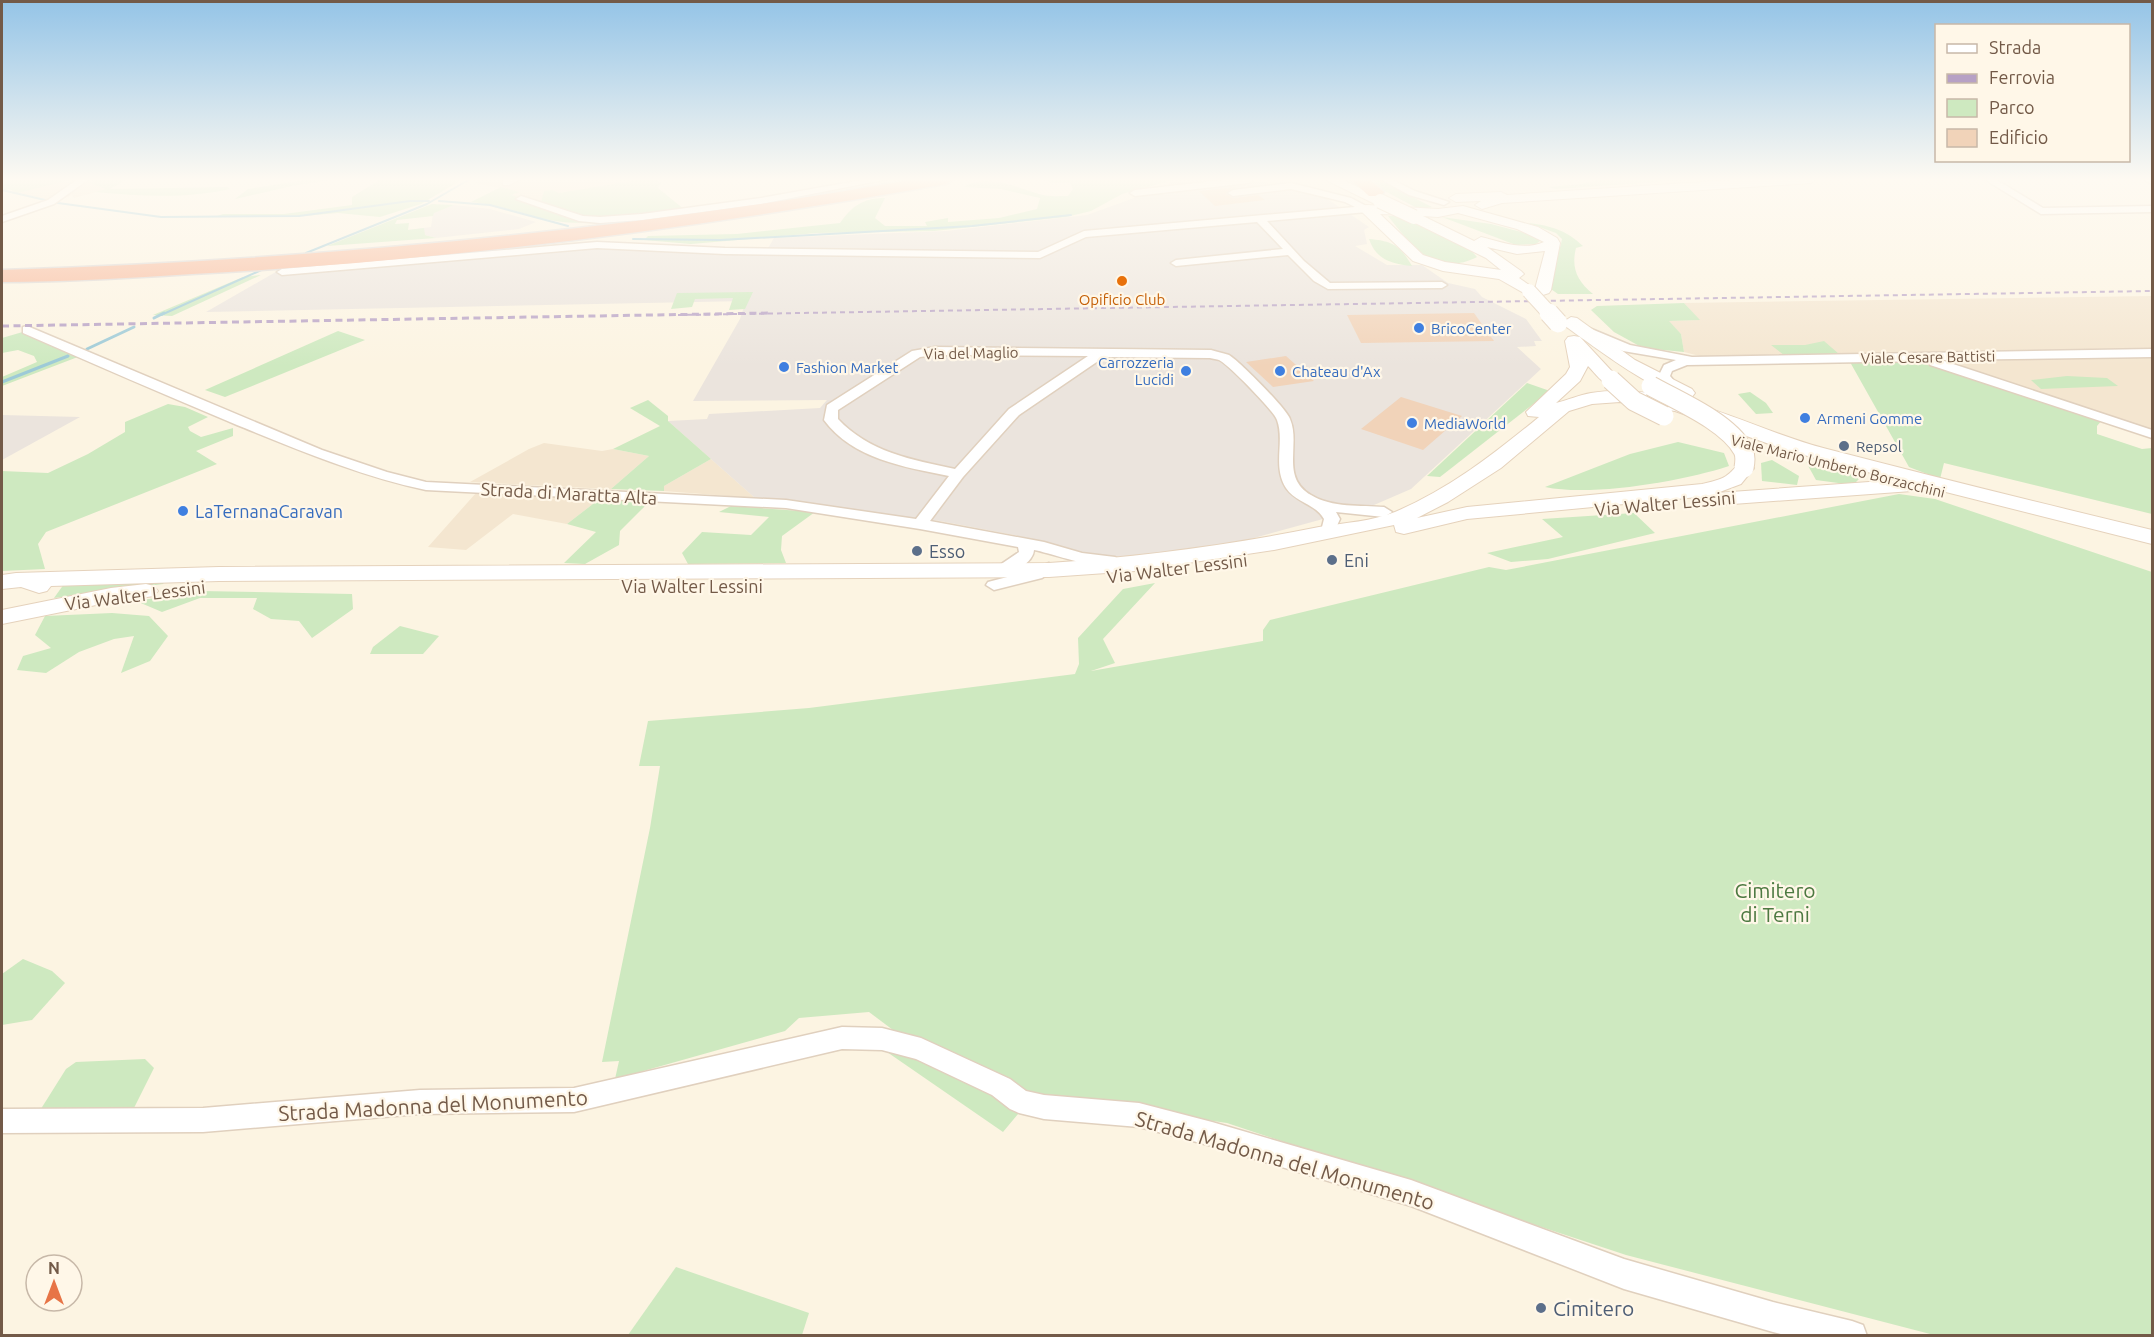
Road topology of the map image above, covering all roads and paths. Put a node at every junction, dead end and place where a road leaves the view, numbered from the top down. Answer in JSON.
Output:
{"nodes":[{"id":1,"x":479,"y":241,"type":"edge"},
{"id":2,"x":514,"y":241,"type":"edge"},
{"id":3,"x":1069,"y":241,"type":"edge"},
{"id":4,"x":1282,"y":241,"type":"edge"},
{"id":5,"x":1408,"y":241,"type":"edge"},
{"id":6,"x":1475,"y":243,"type":"junction"},
{"id":7,"x":1553,"y":243,"type":"joint"},
{"id":8,"x":1289,"y":252,"type":"junction"},
{"id":9,"x":1176,"y":263,"type":"dead end"},
{"id":10,"x":1451,"y":267,"type":"junction"},
{"id":11,"x":2,"y":271,"type":"edge"},
{"id":12,"x":282,"y":272,"type":"dead end"},
{"id":13,"x":2,"y":276,"type":"edge"},
{"id":14,"x":1442,"y":285,"type":"dead end"},
{"id":15,"x":1536,"y":290,"type":"junction"},
{"id":16,"x":1565,"y":323,"type":"junction"},
{"id":17,"x":27,"y":330,"type":"dead end"},
{"id":18,"x":1593,"y":342,"type":"junction"},
{"id":19,"x":1101,"y":353,"type":"junction"},
{"id":20,"x":2152,"y":353,"type":"edge"},
{"id":21,"x":1921,"y":357,"type":"junction"},
{"id":22,"x":1944,"y":357,"type":"junction"},
{"id":23,"x":1704,"y":360,"type":"junction"},
{"id":24,"x":1959,"y":370,"type":"junction"},
{"id":25,"x":1673,"y":387,"type":"junction"},
{"id":26,"x":2152,"y":434,"type":"edge"},
{"id":27,"x":1866,"y":466,"type":"junction"},
{"id":28,"x":958,"y":474,"type":"junction"},
{"id":29,"x":1914,"y":484,"type":"junction"},
{"id":30,"x":1327,"y":517,"type":"junction"},
{"id":31,"x":1382,"y":522,"type":"junction"},
{"id":32,"x":920,"y":524,"type":"junction"},
{"id":33,"x":2152,"y":537,"type":"edge"},
{"id":34,"x":1274,"y":543,"type":"junction"},
{"id":35,"x":1025,"y":544,"type":"junction"},
{"id":36,"x":2152,"y":544,"type":"edge"},
{"id":37,"x":1044,"y":547,"type":"junction"},
{"id":38,"x":1135,"y":564,"type":"junction"},
{"id":39,"x":1048,"y":570,"type":"junction"},
{"id":40,"x":997,"y":578,"type":"junction"},
{"id":41,"x":10,"y":581,"type":"edge"},
{"id":42,"x":2,"y":617,"type":"edge"},
{"id":43,"x":2,"y":1121,"type":"edge"},
{"id":44,"x":1852,"y":1335,"type":"edge"}],
"edges":[{"from":1,"to":11,"type":"highway"},
{"from":2,"to":13,"type":"highway"},
{"from":3,"to":12,"type":"street"},
{"from":4,"to":8,"type":"street"},
{"from":5,"to":10,"type":"main road"},
{"from":6,"to":7,"type":"main road"},
{"from":6,"to":10,"type":"main road"},
{"from":6,"to":15,"type":"main road","name":"Viale Mario Umberto Borzacchini"},
{"from":7,"to":15,"type":"main road"},
{"from":8,"to":9,"type":"street"},
{"from":8,"to":14,"type":"street"},
{"from":10,"to":15,"type":"main road"},
{"from":15,"to":16,"type":"main road","name":"Viale Mario Umberto Borzacchini","bridge":true},
{"from":16,"to":18,"type":"main road","name":"Viale Mario Umberto Borzacchini"},
{"from":16,"to":18,"type":"street","name":"Viale Cesare Battisti"},
{"from":17,"to":32,"type":"street","name":"Strada di Maratta Alta"},
{"from":18,"to":23,"type":"street","name":"Viale Cesare Battisti"},
{"from":18,"to":25,"type":"main road","name":"Viale Mario Umberto Borzacchini"},
{"from":18,"to":29,"type":"main road","name":"Viale Mario Umberto Borzacchini","bridge":true},
{"from":18,"to":31,"type":"main road","name":"Via Walter Lessini"},
{"from":18,"to":31,"type":"main road","name":"Via Walter Lessini","bridge":true},
{"from":19,"to":28,"type":"street"},
{"from":19,"to":28,"type":"street","name":"Via del Maglio"},
{"from":19,"to":30,"type":"street","name":"Via del Maglio"},
{"from":20,"to":22,"type":"street","name":"Viale Cesare Battisti"},
{"from":21,"to":22,"type":"street","name":"Viale Cesare Battisti"},
{"from":21,"to":23,"type":"street","name":"Viale Cesare Battisti"},
{"from":21,"to":24,"type":"street"},
{"from":22,"to":24,"type":"street"},
{"from":23,"to":25,"type":"street","name":"Viale Cesare Battisti"},
{"from":24,"to":26,"type":"street"},
{"from":25,"to":27,"type":"main road","name":"Viale Mario Umberto Borzacchini"},
{"from":27,"to":33,"type":"main road","name":"Viale Mario Umberto Borzacchini"},
{"from":27,"to":34,"type":"main road","name":"Via Walter Lessini"},
{"from":28,"to":32,"type":"street"},
{"from":29,"to":31,"type":"main road","name":"Via Walter Lessini"},
{"from":29,"to":36,"type":"main road","name":"Viale Mario Umberto Borzacchini"},
{"from":30,"to":31,"type":"main road","name":"Via Walter Lessini"},
{"from":30,"to":34,"type":"main road","name":"Via Walter Lessini"},
{"from":31,"to":40,"type":"main road","name":"Via Walter Lessini"},
{"from":32,"to":35,"type":"street","name":"Strada di Maratta Alta"},
{"from":34,"to":38,"type":"main road","name":"Via Walter Lessini"},
{"from":35,"to":37,"type":"street","name":"Strada di Maratta Alta"},
{"from":35,"to":40,"type":"street"},
{"from":37,"to":38,"type":"street","name":"Strada di Maratta Alta"},
{"from":37,"to":39,"type":"street"},
{"from":38,"to":39,"type":"main road","name":"Via Walter Lessini"},
{"from":39,"to":40,"type":"main road","name":"Via Walter Lessini"},
{"from":40,"to":41,"type":"main road","name":"Via Walter Lessini"},
{"from":40,"to":42,"type":"main road","name":"Via Walter Lessini"},
{"from":41,"to":42,"type":"main road"},
{"from":43,"to":44,"type":"street","name":"Strada Madonna del Monumento"}]}
